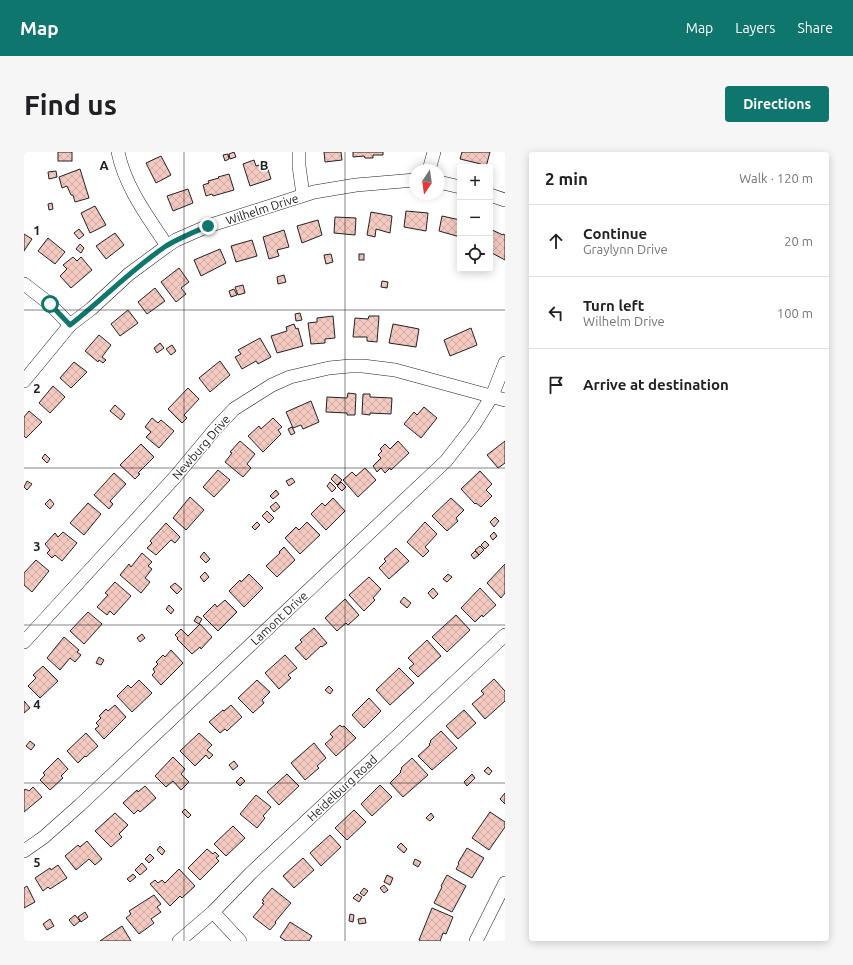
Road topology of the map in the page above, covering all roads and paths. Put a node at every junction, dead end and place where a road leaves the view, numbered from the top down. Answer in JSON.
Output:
{"nodes":[{"id":1,"x":118,"y":152,"type":"edge"},
{"id":2,"x":299,"y":152,"type":"edge"},
{"id":3,"x":434,"y":152,"type":"edge"},
{"id":4,"x":431,"y":164,"type":"edge"},
{"id":5,"x":409,"y":181,"type":"edge"},
{"id":6,"x":445,"y":183,"type":"edge"},
{"id":7,"x":457,"y":186,"type":"edge"},
{"id":8,"x":303,"y":195,"type":"junction"},
{"id":9,"x":493,"y":196,"type":"edge"},
{"id":10,"x":505,"y":200,"type":"edge"},
{"id":11,"x":167,"y":246,"type":"junction"},
{"id":12,"x":24,"y":284,"type":"edge"},
{"id":13,"x":70,"y":325,"type":"junction"},
{"id":14,"x":505,"y":363,"type":"edge"},
{"id":15,"x":24,"y":381,"type":"edge"},
{"id":16,"x":492,"y":396,"type":"junction"},
{"id":17,"x":505,"y":400,"type":"edge"},
{"id":18,"x":505,"y":635,"type":"edge"},
{"id":19,"x":24,"y":642,"type":"edge"},
{"id":20,"x":24,"y":851,"type":"edge"},
{"id":21,"x":505,"y":883,"type":"edge"},
{"id":22,"x":213,"y":912,"type":"junction"},
{"id":23,"x":179,"y":941,"type":"edge"},
{"id":24,"x":240,"y":941,"type":"edge"},
{"id":25,"x":476,"y":941,"type":"edge"}],
"edges":[{"from":1,"to":11,"type":"street"},
{"from":2,"to":8,"type":"street"},
{"from":3,"to":4,"type":"street"},
{"from":5,"to":8,"type":"street","name":"Wilhelm Drive"},
{"from":6,"to":7,"type":"street"},
{"from":8,"to":11,"type":"street","name":"Wilhelm Drive"},
{"from":9,"to":10,"type":"street"},
{"from":11,"to":13,"type":"street","name":"Wilhelm Drive"},
{"from":12,"to":13,"type":"street"},
{"from":13,"to":15,"type":"street","name":"Wilhelm Drive"},
{"from":14,"to":16,"type":"street","name":"Lamont Drive"},
{"from":16,"to":17,"type":"street","name":"Newburg Drive"},
{"from":16,"to":19,"type":"street","name":"Newburg Drive"},
{"from":16,"to":20,"type":"street","name":"Lamont Drive"},
{"from":18,"to":22,"type":"street","name":"Heidelburg Road"},
{"from":21,"to":25,"type":"street"},
{"from":22,"to":23,"type":"street","name":"Heidelburg Road"},
{"from":22,"to":24,"type":"street"}]}
